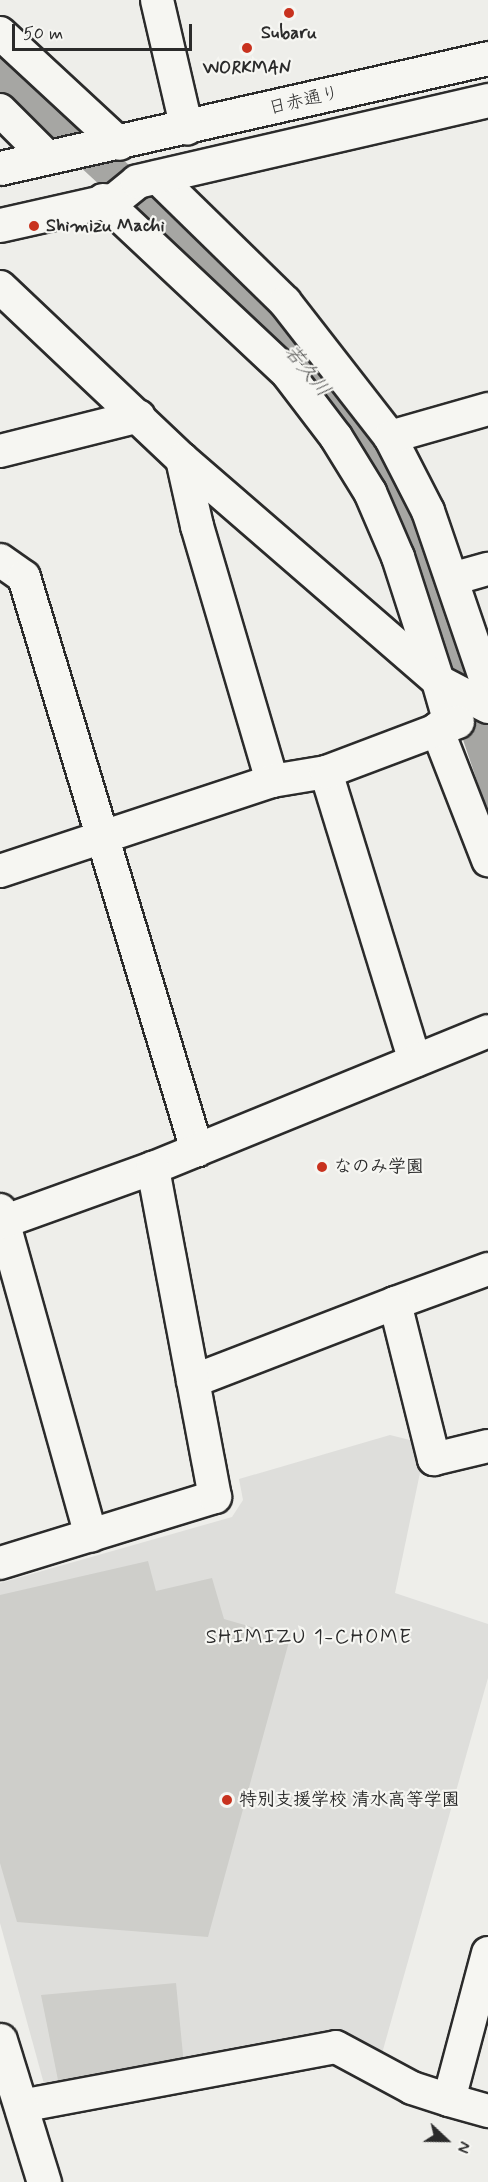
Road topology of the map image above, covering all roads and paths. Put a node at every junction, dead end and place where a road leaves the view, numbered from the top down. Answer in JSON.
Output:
{"nodes":[{"id":1,"x":157,"y":0,"type":"edge"},
{"id":2,"x":0,"y":33,"type":"edge"},
{"id":3,"x":488,"y":58,"type":"edge"},
{"id":4,"x":488,"y":100,"type":"edge"},
{"id":5,"x":0,"y":110,"type":"edge"},
{"id":6,"x":187,"y":129,"type":"junction"},
{"id":7,"x":120,"y":144,"type":"junction"},
{"id":8,"x":55,"y":155,"type":"junction"},
{"id":9,"x":0,"y":168,"type":"edge"},
{"id":10,"x":128,"y":189,"type":"junction"},
{"id":11,"x":0,"y":225,"type":"edge"},
{"id":12,"x":0,"y":287,"type":"edge"},
{"id":13,"x":488,"y":408,"type":"edge"},
{"id":14,"x":139,"y":416,"type":"junction"},
{"id":15,"x":390,"y":437,"type":"junction"},
{"id":16,"x":0,"y":452,"type":"edge"},
{"id":17,"x":182,"y":459,"type":"junction"},
{"id":18,"x":0,"y":560,"type":"edge"},
{"id":19,"x":488,"y":569,"type":"edge"},
{"id":20,"x":452,"y":579,"type":"junction"},
{"id":21,"x":441,"y":682,"type":"junction"},
{"id":22,"x":488,"y":686,"type":"edge"},
{"id":23,"x":488,"y":707,"type":"edge"},
{"id":24,"x":488,"y":715,"type":"edge"},
{"id":25,"x":444,"y":726,"type":"junction"},
{"id":26,"x":326,"y":772,"type":"junction"},
{"id":27,"x":272,"y":781,"type":"junction"},
{"id":28,"x":106,"y":838,"type":"junction"},
{"id":29,"x":488,"y":860,"type":"edge"},
{"id":30,"x":0,"y":871,"type":"edge"},
{"id":31,"x":488,"y":1031,"type":"edge"},
{"id":32,"x":415,"y":1061,"type":"junction"},
{"id":33,"x":197,"y":1150,"type":"junction"},
{"id":34,"x":153,"y":1168,"type":"junction"},
{"id":35,"x":1,"y":1218,"type":"edge"},
{"id":36,"x":488,"y":1269,"type":"edge"},
{"id":37,"x":395,"y":1303,"type":"junction"},
{"id":38,"x":193,"y":1381,"type":"junction"},
{"id":39,"x":488,"y":1446,"type":"edge"},
{"id":40,"x":91,"y":1536,"type":"junction"},
{"id":41,"x":0,"y":1563,"type":"edge"},
{"id":42,"x":488,"y":1953,"type":"edge"},
{"id":43,"x":0,"y":2040,"type":"edge"},
{"id":44,"x":11,"y":2089,"type":"edge"},
{"id":45,"x":449,"y":2100,"type":"junction"},
{"id":46,"x":488,"y":2111,"type":"edge"},
{"id":47,"x":44,"y":2182,"type":"edge"}],
"edges":[{"from":1,"to":6,"type":"street"},
{"from":2,"to":7,"type":"street"},
{"from":3,"to":6,"type":"main road","name":"日赤通り"},
{"from":4,"to":10,"type":"main road"},
{"from":5,"to":8,"type":"street"},
{"from":6,"to":7,"type":"main road","name":"日赤通り"},
{"from":7,"to":8,"type":"main road","name":"日赤通り"},
{"from":8,"to":9,"type":"main road","name":"日赤通り"},
{"from":10,"to":11,"type":"main road"},
{"from":10,"to":15,"type":"street"},
{"from":10,"to":21,"type":"street"},
{"from":12,"to":14,"type":"street"},
{"from":13,"to":15,"type":"street"},
{"from":14,"to":16,"type":"street"},
{"from":14,"to":17,"type":"street"},
{"from":15,"to":20,"type":"street"},
{"from":17,"to":21,"type":"street"},
{"from":17,"to":27,"type":"street"},
{"from":18,"to":28,"type":"street"},
{"from":19,"to":20,"type":"street"},
{"from":20,"to":22,"type":"street"},
{"from":21,"to":23,"type":"street"},
{"from":21,"to":25,"type":"street"},
{"from":24,"to":25,"type":"street"},
{"from":25,"to":26,"type":"street"},
{"from":25,"to":29,"type":"street"},
{"from":26,"to":27,"type":"street"},
{"from":26,"to":32,"type":"street"},
{"from":27,"to":28,"type":"street"},
{"from":28,"to":30,"type":"street"},
{"from":28,"to":33,"type":"street"},
{"from":31,"to":32,"type":"street"},
{"from":32,"to":33,"type":"street"},
{"from":33,"to":34,"type":"street"},
{"from":34,"to":35,"type":"street"},
{"from":34,"to":38,"type":"street"},
{"from":35,"to":40,"type":"street"},
{"from":36,"to":37,"type":"street"},
{"from":37,"to":38,"type":"street"},
{"from":37,"to":39,"type":"street"},
{"from":38,"to":40,"type":"street"},
{"from":40,"to":41,"type":"street"},
{"from":42,"to":45,"type":"street"},
{"from":43,"to":44,"type":"main road"},
{"from":44,"to":45,"type":"street"},
{"from":44,"to":47,"type":"main road"},
{"from":45,"to":46,"type":"street"}]}
